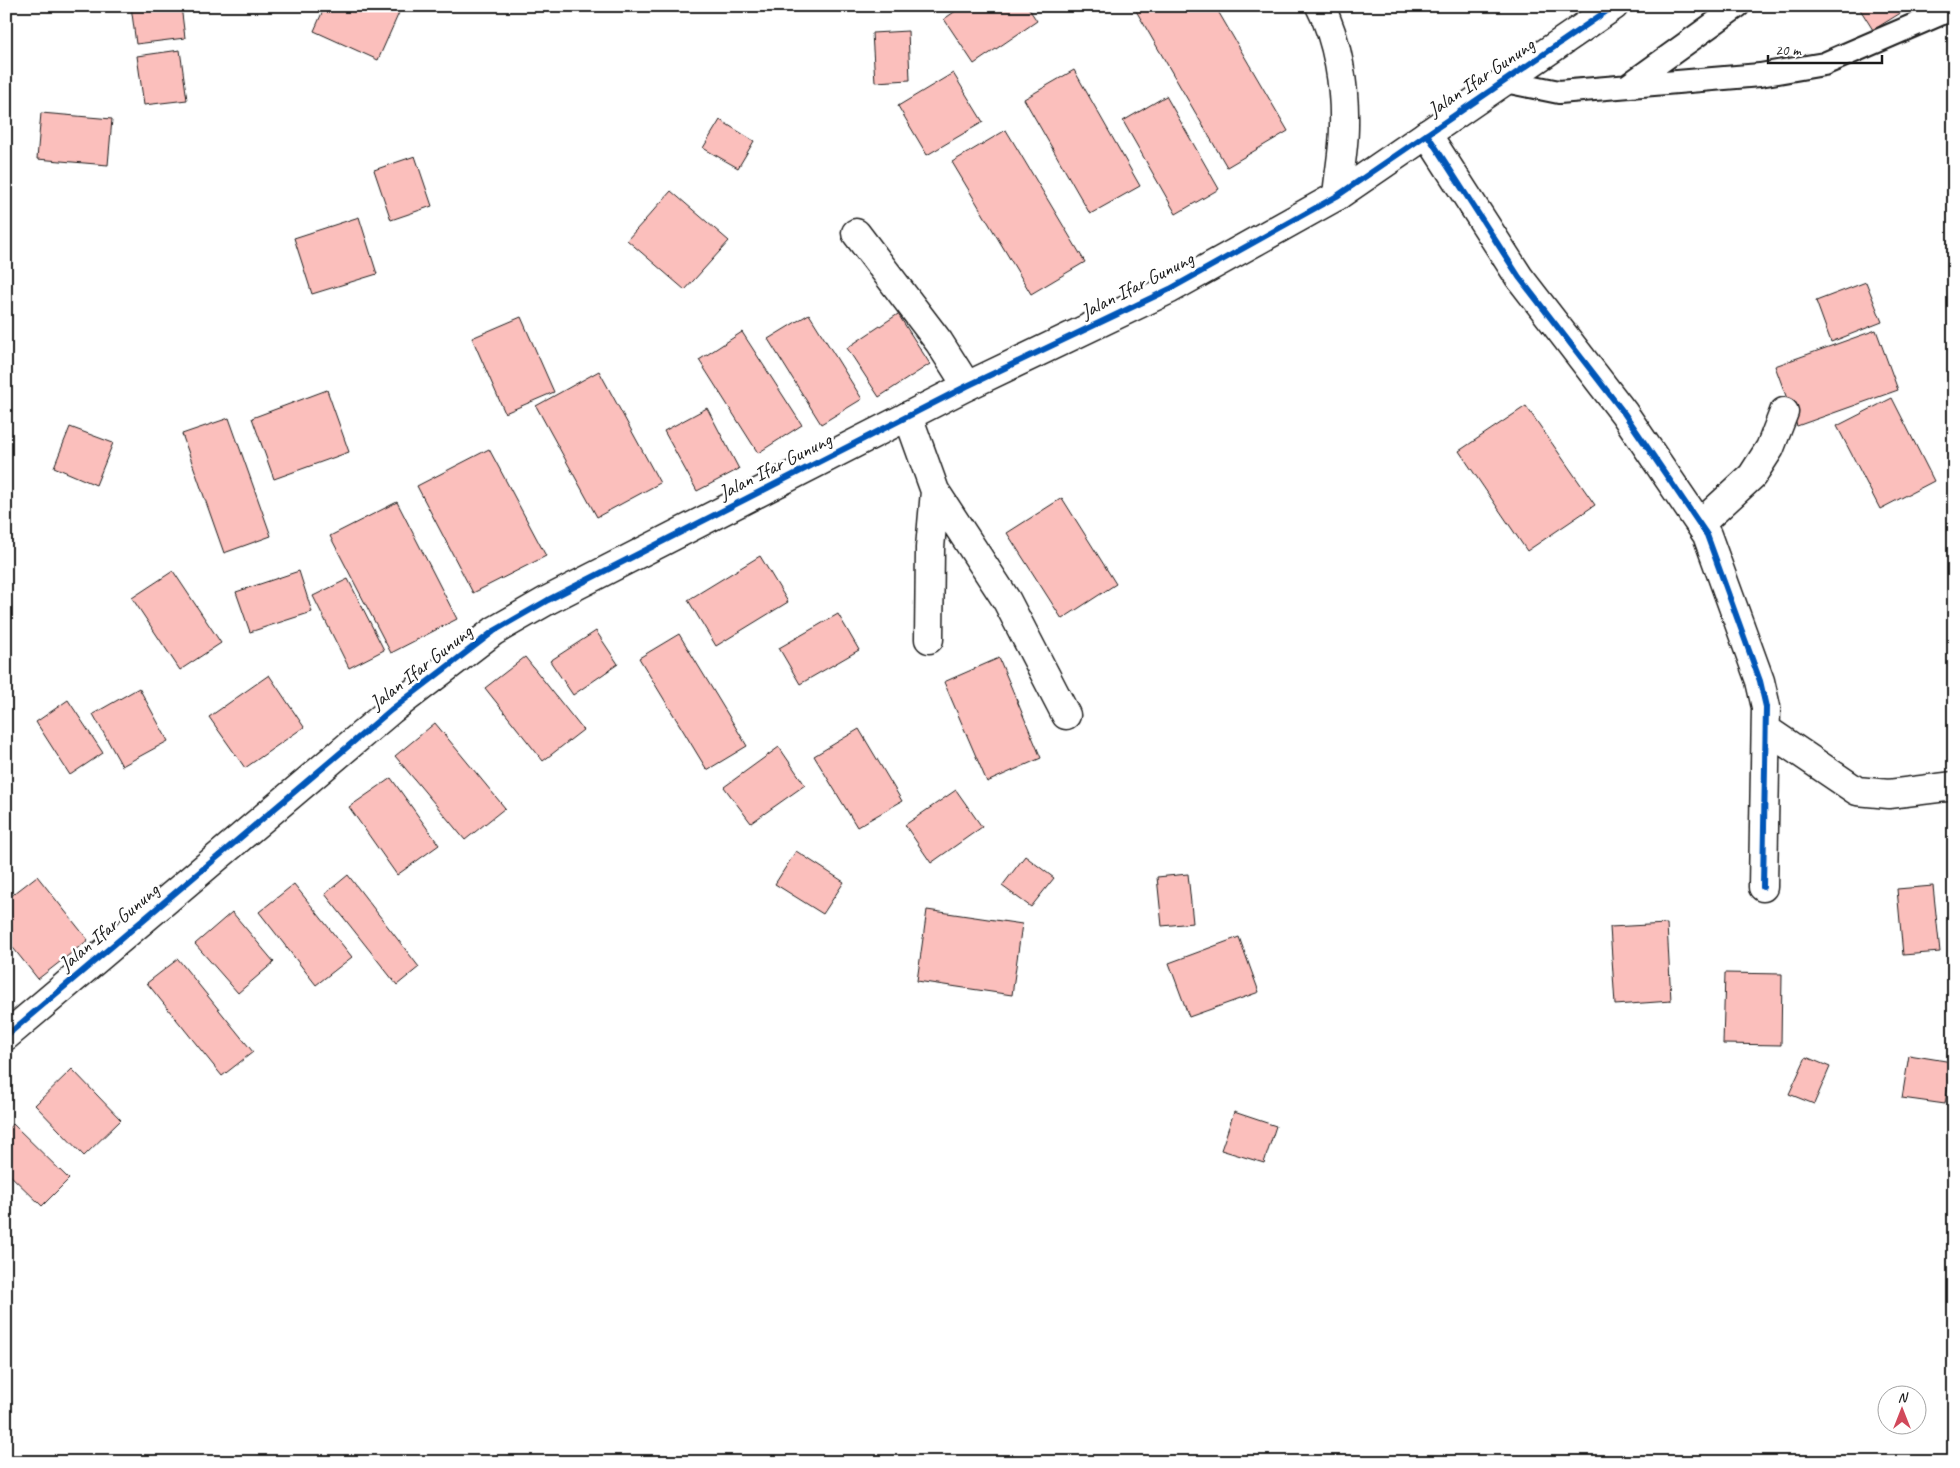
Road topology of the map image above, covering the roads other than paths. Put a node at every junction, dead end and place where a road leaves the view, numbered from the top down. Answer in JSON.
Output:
{"nodes":[{"id":1,"x":1320,"y":6,"type":"edge"},
{"id":2,"x":1614,"y":6,"type":"edge"},
{"id":3,"x":1738,"y":6,"type":"edge"},
{"id":4,"x":1954,"y":8,"type":"edge"},
{"id":5,"x":1505,"y":81,"type":"junction"},
{"id":6,"x":1625,"y":88,"type":"junction"},
{"id":7,"x":1427,"y":134,"type":"junction"},
{"id":8,"x":1337,"y":196,"type":"junction"},
{"id":9,"x":856,"y":233,"type":"dead end"},
{"id":10,"x":967,"y":386,"type":"junction"},
{"id":11,"x":1784,"y":412,"type":"dead end"},
{"id":12,"x":908,"y":416,"type":"junction"},
{"id":13,"x":935,"y":492,"type":"junction"},
{"id":14,"x":1700,"y":524,"type":"junction"},
{"id":15,"x":929,"y":639,"type":"dead end"},
{"id":16,"x":1066,"y":715,"type":"dead end"},
{"id":17,"x":1767,"y":730,"type":"junction"},
{"id":18,"x":1954,"y":786,"type":"edge"},
{"id":19,"x":1763,"y":887,"type":"dead end"},
{"id":20,"x":6,"y":1036,"type":"edge"}],
"edges":[{"from":1,"to":8,"type":"street"},
{"from":2,"to":5,"type":"street","name":"Jalan Ifar Gunung"},
{"from":3,"to":6,"type":"lane"},
{"from":4,"to":6,"type":"lane"},
{"from":5,"to":6,"type":"lane"},
{"from":5,"to":7,"type":"street","name":"Jalan Ifar Gunung"},
{"from":7,"to":8,"type":"street","name":"Jalan Ifar Gunung"},
{"from":7,"to":14,"type":"street"},
{"from":8,"to":10,"type":"street","name":"Jalan Ifar Gunung"},
{"from":9,"to":10,"type":"street"},
{"from":10,"to":12,"type":"street","name":"Jalan Ifar Gunung"},
{"from":11,"to":14,"type":"street"},
{"from":12,"to":13,"type":"street"},
{"from":12,"to":20,"type":"street","name":"Jalan Ifar Gunung"},
{"from":13,"to":15,"type":"street"},
{"from":13,"to":16,"type":"street"},
{"from":14,"to":17,"type":"street"},
{"from":17,"to":18,"type":"street"},
{"from":17,"to":19,"type":"street"}]}
